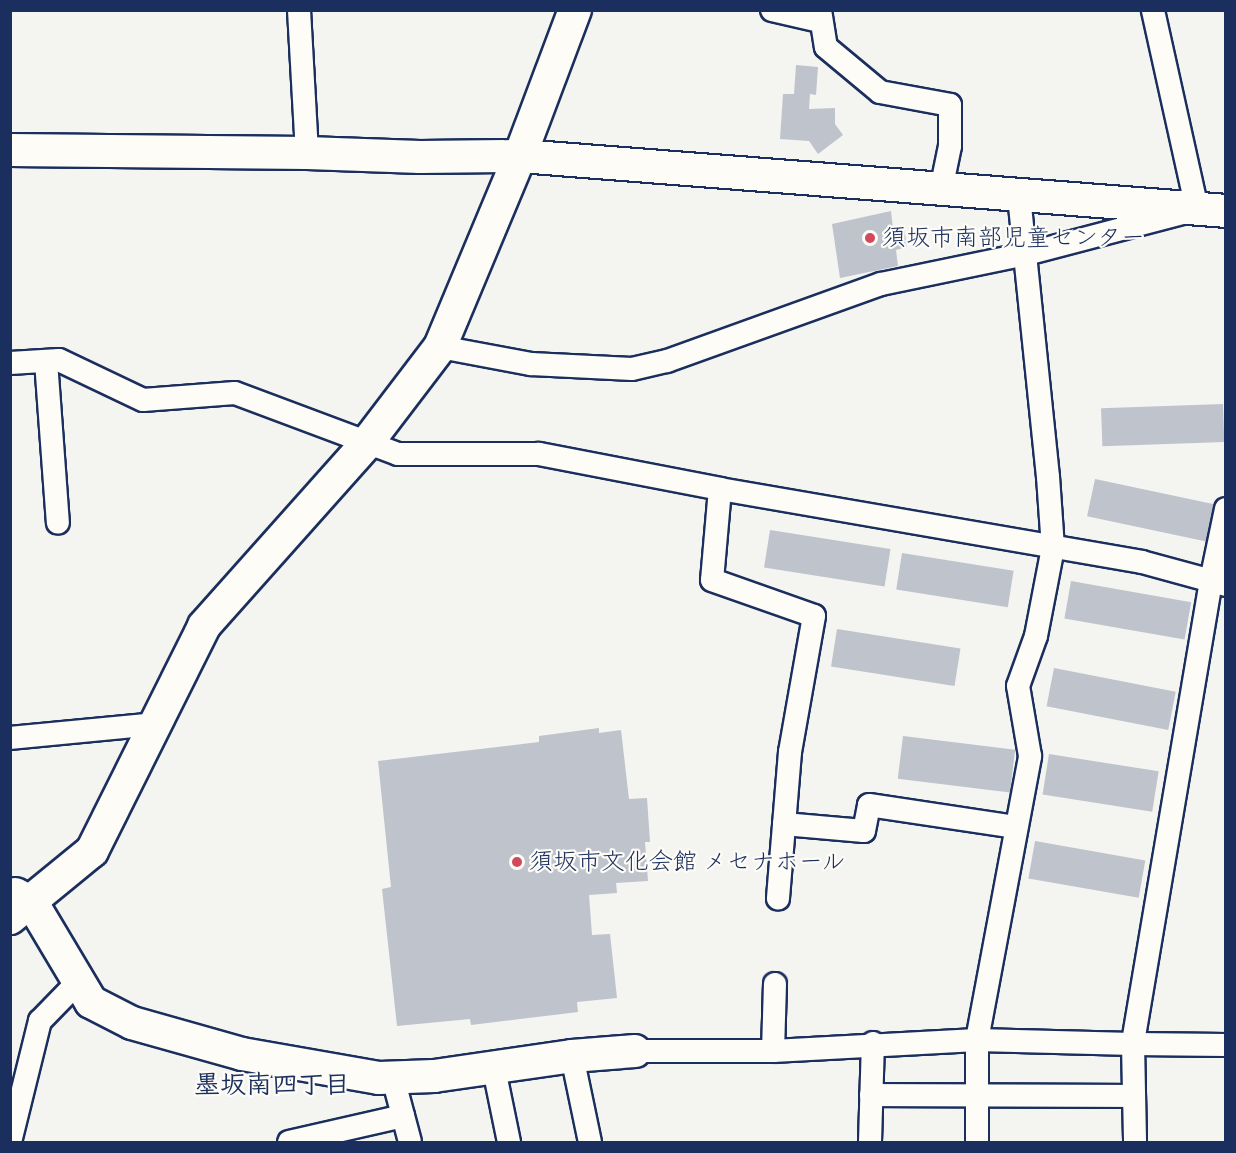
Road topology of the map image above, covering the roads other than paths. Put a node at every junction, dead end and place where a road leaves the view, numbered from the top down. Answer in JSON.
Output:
{"nodes":[{"id":1,"x":299,"y":10,"type":"edge"},
{"id":2,"x":575,"y":10,"type":"edge"},
{"id":3,"x":772,"y":10,"type":"edge"},
{"id":4,"x":1153,"y":10,"type":"edge"},
{"id":5,"x":820,"y":16,"type":"edge"},
{"id":6,"x":10,"y":150,"type":"edge"},
{"id":7,"x":307,"y":153,"type":"junction"},
{"id":8,"x":520,"y":156,"type":"junction"},
{"id":9,"x":941,"y":190,"type":"junction"},
{"id":10,"x":1019,"y":196,"type":"junction"},
{"id":11,"x":1211,"y":210,"type":"edge"},
{"id":12,"x":1026,"y":254,"type":"junction"},
{"id":13,"x":440,"y":347,"type":"junction"},
{"id":14,"x":46,"y":361,"type":"junction"},
{"id":15,"x":10,"y":363,"type":"edge"},
{"id":16,"x":366,"y":444,"type":"junction"},
{"id":17,"x":720,"y":489,"type":"junction"},
{"id":18,"x":1226,"y":509,"type":"edge"},
{"id":19,"x":58,"y":523,"type":"dead end"},
{"id":20,"x":1053,"y":548,"type":"junction"},
{"id":21,"x":1218,"y":583,"type":"edge"},
{"id":22,"x":156,"y":724,"type":"junction"},
{"id":23,"x":10,"y":738,"type":"edge"},
{"id":24,"x":784,"y":825,"type":"junction"},
{"id":25,"x":1016,"y":827,"type":"junction"},
{"id":26,"x":778,"y":899,"type":"dead end"},
{"id":27,"x":18,"y":904,"type":"edge"},
{"id":28,"x":77,"y":983,"type":"junction"},
{"id":29,"x":775,"y":984,"type":"dead end"},
{"id":30,"x":978,"y":1040,"type":"junction"},
{"id":31,"x":873,"y":1043,"type":"junction"},
{"id":32,"x":1133,"y":1044,"type":"junction"},
{"id":33,"x":1226,"y":1046,"type":"edge"},
{"id":34,"x":773,"y":1050,"type":"junction"},
{"id":35,"x":635,"y":1051,"type":"joint"},
{"id":36,"x":572,"y":1056,"type":"junction"},
{"id":37,"x":494,"y":1070,"type":"junction"},
{"id":38,"x":393,"y":1078,"type":"junction"},
{"id":39,"x":871,"y":1095,"type":"junction"},
{"id":40,"x":978,"y":1095,"type":"junction"},
{"id":41,"x":1134,"y":1096,"type":"junction"},
{"id":42,"x":403,"y":1116,"type":"junction"},
{"id":43,"x":10,"y":1142,"type":"edge"},
{"id":44,"x":289,"y":1143,"type":"edge"},
{"id":45,"x":410,"y":1143,"type":"edge"},
{"id":46,"x":509,"y":1143,"type":"edge"},
{"id":47,"x":590,"y":1143,"type":"edge"},
{"id":48,"x":870,"y":1143,"type":"edge"},
{"id":49,"x":977,"y":1143,"type":"edge"},
{"id":50,"x":1135,"y":1143,"type":"edge"}],
"edges":[{"from":1,"to":7,"type":"street"},
{"from":2,"to":8,"type":"street"},
{"from":3,"to":5,"type":"street"},
{"from":4,"to":11,"type":"street"},
{"from":5,"to":9,"type":"street"},
{"from":6,"to":7,"type":"street"},
{"from":7,"to":8,"type":"street"},
{"from":8,"to":9,"type":"street"},
{"from":8,"to":13,"type":"street"},
{"from":9,"to":10,"type":"street"},
{"from":10,"to":11,"type":"street"},
{"from":10,"to":12,"type":"street"},
{"from":11,"to":12,"type":"street"},
{"from":12,"to":13,"type":"street"},
{"from":12,"to":20,"type":"street"},
{"from":13,"to":16,"type":"street"},
{"from":14,"to":15,"type":"street"},
{"from":14,"to":16,"type":"street"},
{"from":14,"to":19,"type":"street"},
{"from":16,"to":17,"type":"street"},
{"from":16,"to":22,"type":"street"},
{"from":17,"to":20,"type":"street"},
{"from":17,"to":24,"type":"street"},
{"from":18,"to":21,"type":"street"},
{"from":20,"to":21,"type":"street"},
{"from":20,"to":25,"type":"street"},
{"from":21,"to":32,"type":"street"},
{"from":22,"to":23,"type":"street"},
{"from":22,"to":27,"type":"street"},
{"from":24,"to":25,"type":"street"},
{"from":24,"to":26,"type":"street"},
{"from":25,"to":30,"type":"street"},
{"from":27,"to":28,"type":"street"},
{"from":28,"to":38,"type":"street"},
{"from":28,"to":43,"type":"street"},
{"from":29,"to":34,"type":"street"},
{"from":30,"to":31,"type":"street"},
{"from":30,"to":32,"type":"street"},
{"from":30,"to":40,"type":"street"},
{"from":31,"to":34,"type":"street"},
{"from":31,"to":39,"type":"street"},
{"from":32,"to":33,"type":"street"},
{"from":32,"to":41,"type":"street"},
{"from":34,"to":35,"type":"street"},
{"from":35,"to":36,"type":"street"},
{"from":36,"to":37,"type":"street"},
{"from":36,"to":47,"type":"street"},
{"from":37,"to":38,"type":"street"},
{"from":37,"to":46,"type":"street"},
{"from":38,"to":42,"type":"street"},
{"from":39,"to":40,"type":"street"},
{"from":39,"to":48,"type":"street"},
{"from":40,"to":41,"type":"street"},
{"from":40,"to":49,"type":"street"},
{"from":41,"to":50,"type":"street"},
{"from":42,"to":44,"type":"street"},
{"from":42,"to":45,"type":"street"}]}
